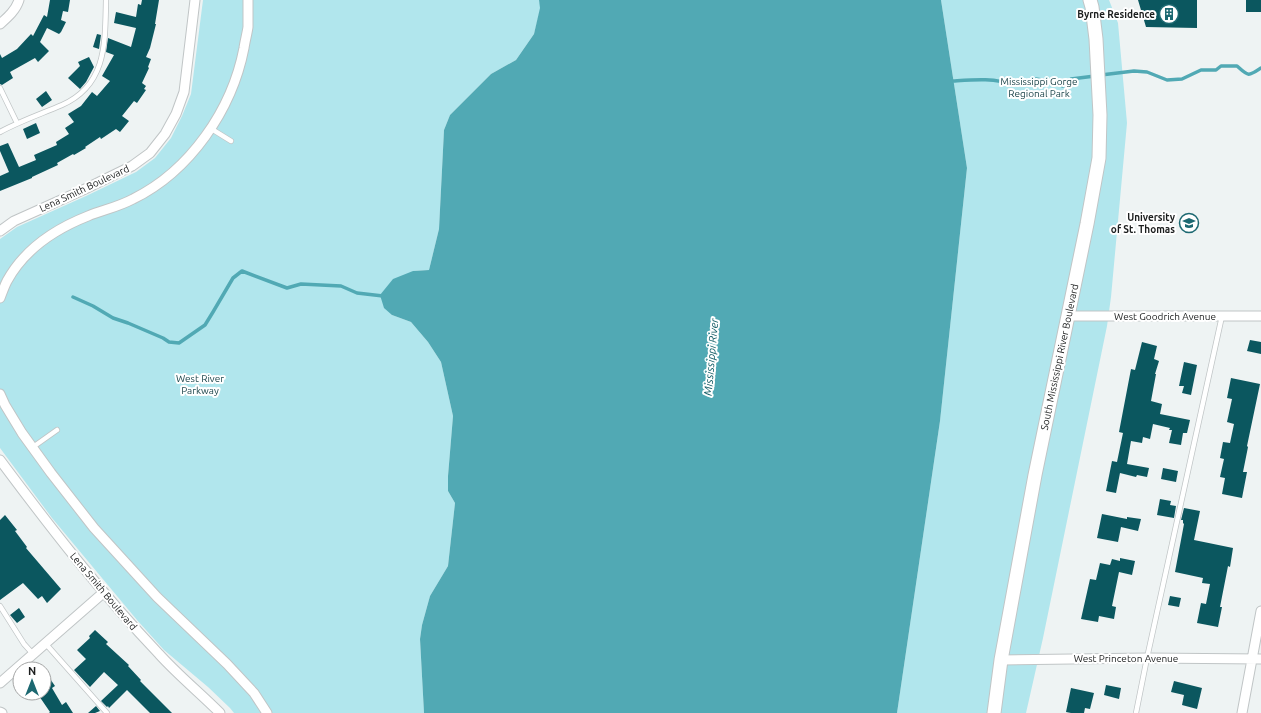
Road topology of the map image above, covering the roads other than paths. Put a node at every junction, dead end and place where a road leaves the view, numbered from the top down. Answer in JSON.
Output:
{"nodes":[{"id":1,"x":19,"y":0,"type":"edge"},
{"id":2,"x":106,"y":0,"type":"edge"},
{"id":3,"x":195,"y":0,"type":"edge"},
{"id":4,"x":248,"y":0,"type":"edge"},
{"id":5,"x":1090,"y":0,"type":"edge"},
{"id":6,"x":0,"y":24,"type":"edge"},
{"id":7,"x":0,"y":88,"type":"edge"},
{"id":8,"x":17,"y":123,"type":"junction"},
{"id":9,"x":210,"y":128,"type":"junction"},
{"id":10,"x":0,"y":132,"type":"edge"},
{"id":11,"x":231,"y":141,"type":"dead end"},
{"id":12,"x":0,"y":231,"type":"edge"},
{"id":13,"x":0,"y":298,"type":"edge"},
{"id":14,"x":1068,"y":316,"type":"junction"},
{"id":15,"x":1222,"y":316,"type":"junction"},
{"id":16,"x":1261,"y":316,"type":"edge"},
{"id":17,"x":0,"y":394,"type":"edge"},
{"id":18,"x":57,"y":430,"type":"dead end"},
{"id":19,"x":33,"y":447,"type":"junction"},
{"id":20,"x":0,"y":460,"type":"edge"},
{"id":21,"x":104,"y":593,"type":"junction"},
{"id":22,"x":0,"y":606,"type":"edge"},
{"id":23,"x":1261,"y":611,"type":"edge"},
{"id":24,"x":45,"y":643,"type":"junction"},
{"id":25,"x":33,"y":654,"type":"junction"},
{"id":26,"x":1147,"y":658,"type":"junction"},
{"id":27,"x":1251,"y":659,"type":"junction"},
{"id":28,"x":1261,"y":659,"type":"edge"},
{"id":29,"x":1001,"y":660,"type":"junction"},
{"id":30,"x":0,"y":683,"type":"edge"},
{"id":31,"x":108,"y":713,"type":"edge"},
{"id":32,"x":220,"y":713,"type":"edge"},
{"id":33,"x":267,"y":713,"type":"edge"},
{"id":34,"x":994,"y":713,"type":"edge"},
{"id":35,"x":1136,"y":713,"type":"edge"},
{"id":36,"x":1242,"y":713,"type":"edge"}],
"edges":[{"from":1,"to":6,"type":"street"},
{"from":2,"to":8,"type":"lane"},
{"from":3,"to":12,"type":"street","name":"Lena Smith Boulevard"},
{"from":4,"to":9,"type":"street"},
{"from":5,"to":14,"type":"street","name":"South Mississippi River Boulevard"},
{"from":7,"to":8,"type":"lane"},
{"from":8,"to":10,"type":"lane"},
{"from":9,"to":11,"type":"lane"},
{"from":9,"to":13,"type":"street"},
{"from":14,"to":15,"type":"street","name":"West Goodrich Avenue"},
{"from":14,"to":29,"type":"street","name":"South Mississippi River Boulevard"},
{"from":15,"to":16,"type":"street","name":"West Goodrich Avenue"},
{"from":15,"to":26,"type":"lane"},
{"from":17,"to":19,"type":"street"},
{"from":18,"to":19,"type":"lane"},
{"from":19,"to":33,"type":"street"},
{"from":20,"to":21,"type":"street","name":"Lena Smith Boulevard"},
{"from":21,"to":24,"type":"street"},
{"from":21,"to":32,"type":"street","name":"Lena Smith Boulevard"},
{"from":22,"to":25,"type":"lane"},
{"from":23,"to":27,"type":"street"},
{"from":24,"to":25,"type":"street"},
{"from":24,"to":31,"type":"lane"},
{"from":25,"to":30,"type":"street"},
{"from":26,"to":27,"type":"street","name":"West Princeton Avenue"},
{"from":26,"to":29,"type":"street","name":"West Princeton Avenue"},
{"from":26,"to":35,"type":"lane"},
{"from":27,"to":28,"type":"street","name":"West Princeton Avenue"},
{"from":27,"to":36,"type":"street"},
{"from":29,"to":34,"type":"street","name":"South Mississippi River Boulevard"}]}
